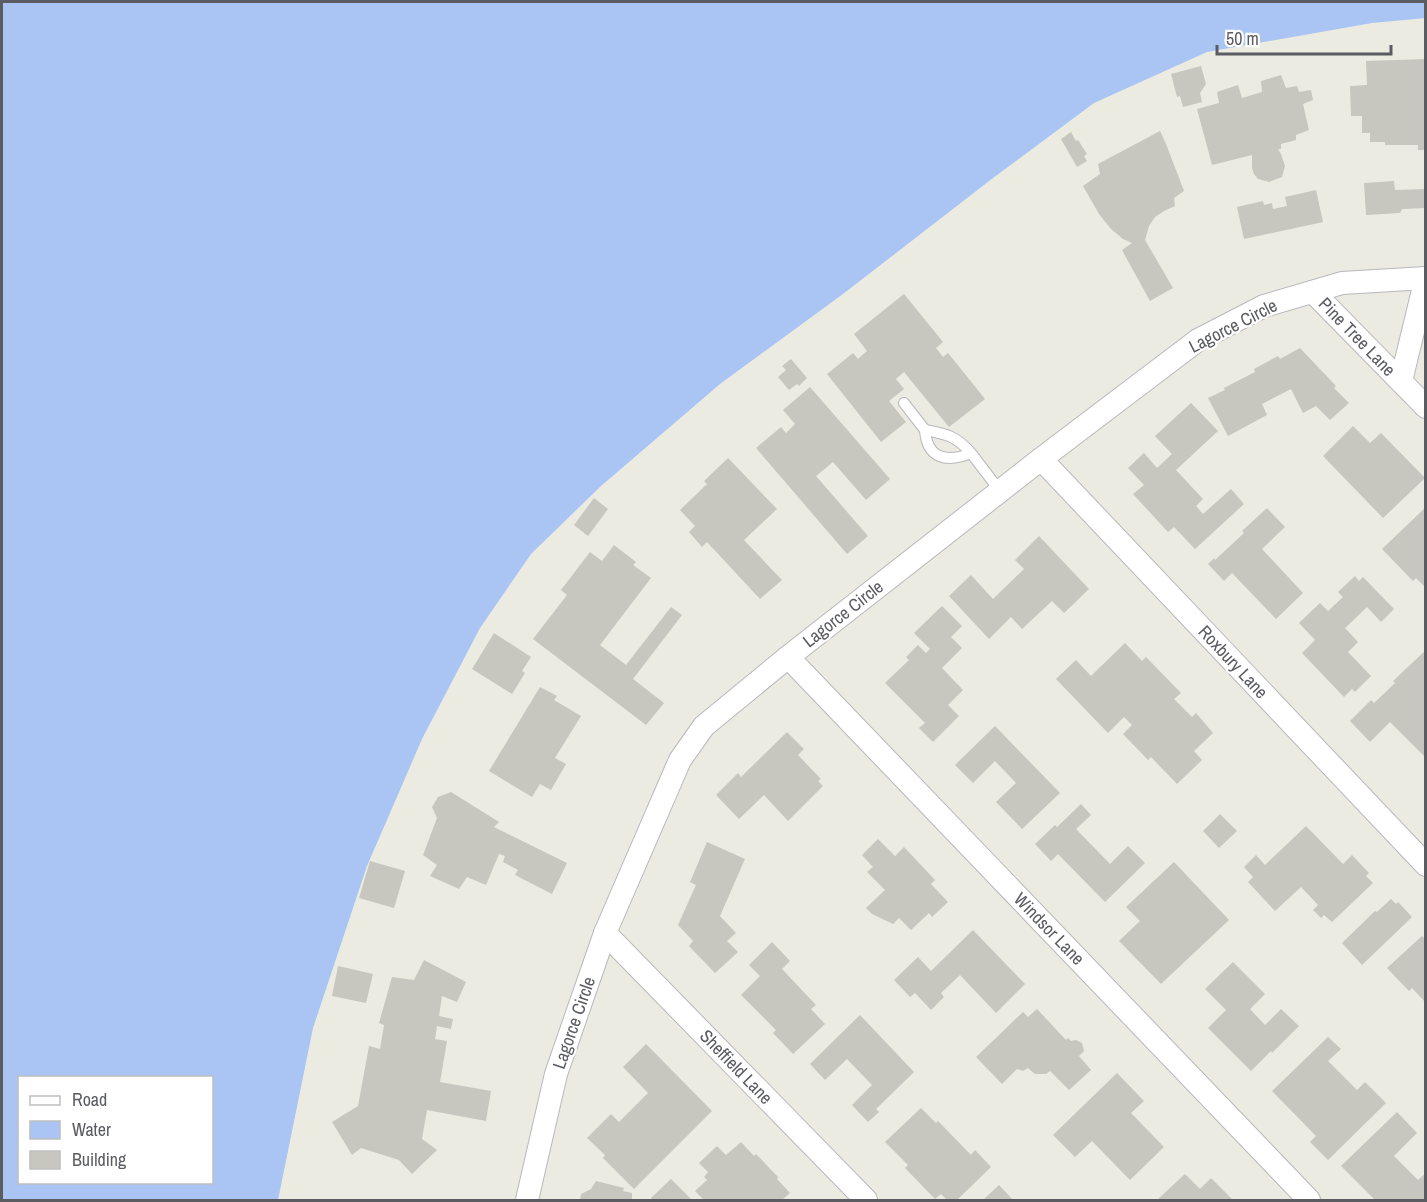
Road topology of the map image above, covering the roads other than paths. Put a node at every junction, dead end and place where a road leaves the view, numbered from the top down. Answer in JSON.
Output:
{"nodes":[{"id":1,"x":1425,"y":278,"type":"edge"},
{"id":2,"x":1313,"y":292,"type":"junction"},
{"id":3,"x":1401,"y":381,"type":"junction"},
{"id":4,"x":904,"y":403,"type":"dead end"},
{"id":5,"x":1425,"y":407,"type":"edge"},
{"id":6,"x":925,"y":430,"type":"junction"},
{"id":7,"x":971,"y":453,"type":"junction"},
{"id":8,"x":1041,"y":459,"type":"junction"},
{"id":9,"x":1000,"y":491,"type":"junction"},
{"id":10,"x":788,"y":657,"type":"junction"},
{"id":11,"x":1425,"y":865,"type":"edge"},
{"id":12,"x":605,"y":933,"type":"junction"},
{"id":13,"x":527,"y":1200,"type":"edge"},
{"id":14,"x":866,"y":1200,"type":"edge"},
{"id":15,"x":1309,"y":1200,"type":"edge"}],
"edges":[{"from":1,"to":2,"type":"street","name":"Lagorce Circle"},
{"from":1,"to":3,"type":"street","name":"Pine Tree Lane"},
{"from":2,"to":3,"type":"street","name":"Pine Tree Lane"},
{"from":2,"to":8,"type":"street","name":"Lagorce Circle"},
{"from":3,"to":5,"type":"street","name":"Pine Tree Lane"},
{"from":4,"to":6,"type":"lane"},
{"from":6,"to":7,"type":"lane"},
{"from":6,"to":7,"type":"lane"},
{"from":7,"to":9,"type":"lane"},
{"from":8,"to":9,"type":"street","name":"Lagorce Circle"},
{"from":8,"to":11,"type":"street","name":"Roxbury Lane"},
{"from":9,"to":10,"type":"street","name":"Lagorce Circle"},
{"from":10,"to":12,"type":"street","name":"Lagorce Circle"},
{"from":10,"to":15,"type":"street","name":"Windsor Lane"},
{"from":12,"to":13,"type":"street","name":"Lagorce Circle"},
{"from":12,"to":14,"type":"street","name":"Sheffield Lane"}]}
